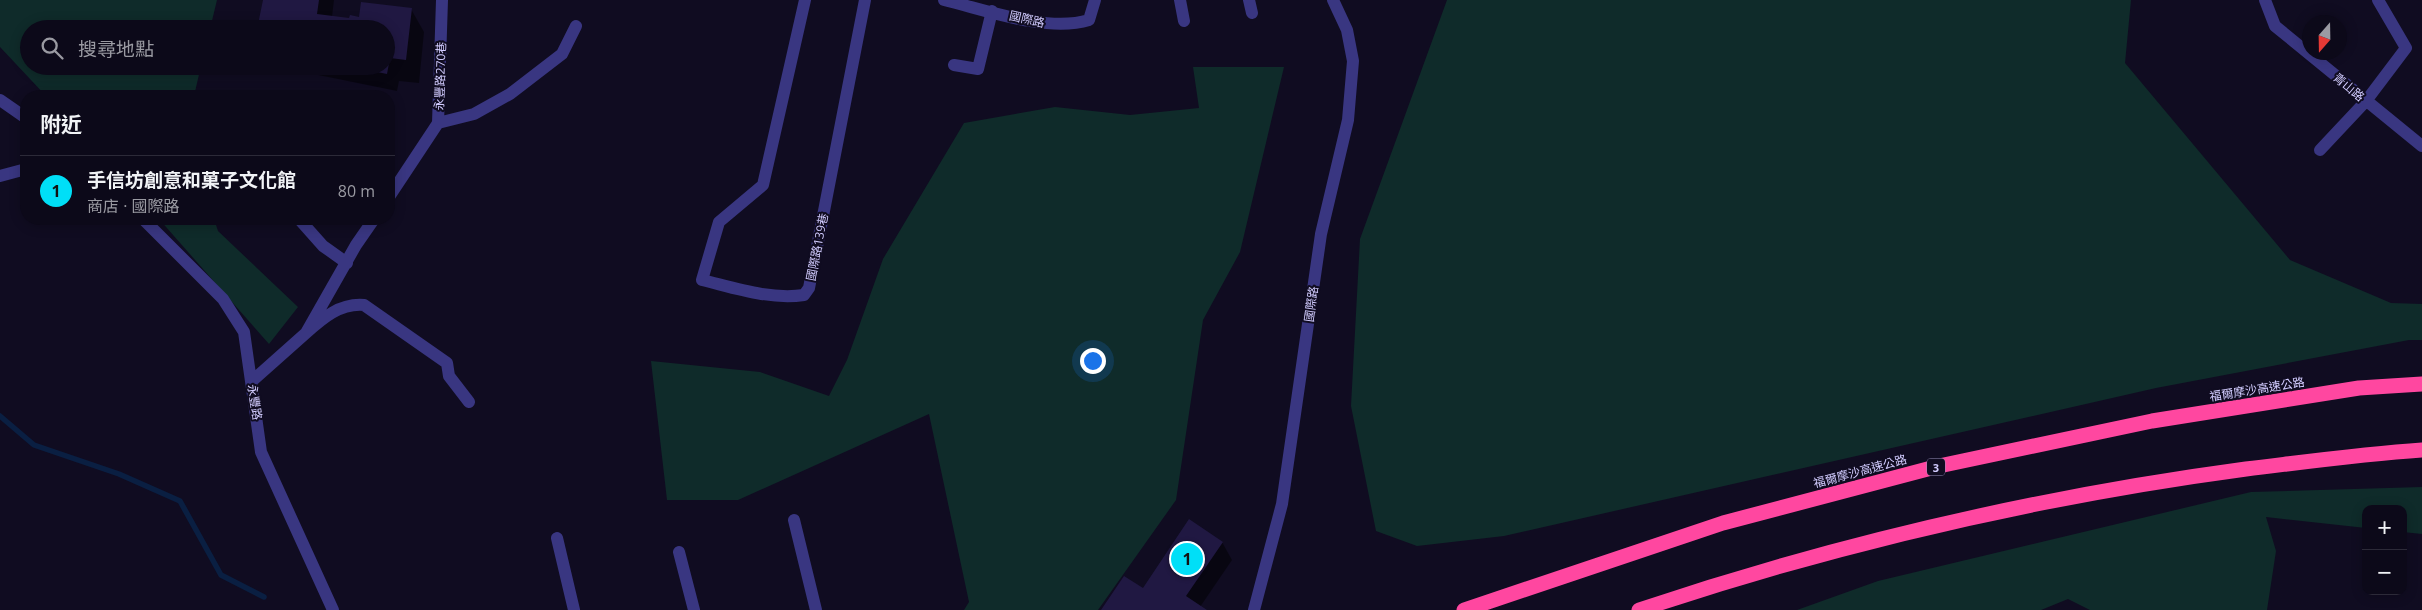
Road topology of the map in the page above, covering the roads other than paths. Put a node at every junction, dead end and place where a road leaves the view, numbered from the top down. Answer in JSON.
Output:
{"nodes":[{"id":1,"x":442,"y":0,"type":"edge"},
{"id":2,"x":805,"y":0,"type":"edge"},
{"id":3,"x":865,"y":0,"type":"edge"},
{"id":4,"x":944,"y":0,"type":"edge"},
{"id":5,"x":1095,"y":0,"type":"edge"},
{"id":6,"x":1180,"y":0,"type":"edge"},
{"id":7,"x":1249,"y":0,"type":"edge"},
{"id":8,"x":1333,"y":0,"type":"edge"},
{"id":9,"x":2265,"y":0,"type":"edge"},
{"id":10,"x":2378,"y":0,"type":"edge"},
{"id":11,"x":992,"y":11,"type":"junction"},
{"id":12,"x":1252,"y":13,"type":"dead end"},
{"id":13,"x":1184,"y":21,"type":"dead end"},
{"id":14,"x":576,"y":26,"type":"dead end"},
{"id":15,"x":954,"y":65,"type":"dead end"},
{"id":16,"x":0,"y":100,"type":"edge"},
{"id":17,"x":2366,"y":101,"type":"junction"},
{"id":18,"x":20,"y":114,"type":"edge"},
{"id":19,"x":438,"y":123,"type":"junction"},
{"id":20,"x":2422,"y":146,"type":"edge"},
{"id":21,"x":2320,"y":150,"type":"dead end"},
{"id":22,"x":20,"y":170,"type":"edge"},
{"id":23,"x":0,"y":176,"type":"edge"},
{"id":24,"x":395,"y":188,"type":"edge"},
{"id":25,"x":149,"y":225,"type":"edge"},
{"id":26,"x":304,"y":225,"type":"edge"},
{"id":27,"x":370,"y":225,"type":"edge"},
{"id":28,"x":347,"y":263,"type":"junction"},
{"id":29,"x":306,"y":333,"type":"junction"},
{"id":30,"x":252,"y":381,"type":"junction"},
{"id":31,"x":2422,"y":384,"type":"edge"},
{"id":32,"x":469,"y":402,"type":"dead end"},
{"id":33,"x":2422,"y":450,"type":"edge"},
{"id":34,"x":794,"y":520,"type":"dead end"},
{"id":35,"x":557,"y":538,"type":"dead end"},
{"id":36,"x":679,"y":552,"type":"dead end"},
{"id":37,"x":333,"y":610,"type":"edge"},
{"id":38,"x":574,"y":610,"type":"edge"},
{"id":39,"x":694,"y":610,"type":"edge"},
{"id":40,"x":816,"y":610,"type":"edge"},
{"id":41,"x":1254,"y":610,"type":"edge"},
{"id":42,"x":1464,"y":610,"type":"edge"},
{"id":43,"x":1639,"y":610,"type":"edge"}],
"edges":[{"from":1,"to":19,"type":"street","name":"永豐路270巷"},
{"from":2,"to":3,"type":"street","name":"國際路139巷"},
{"from":4,"to":11,"type":"street","name":"國際路"},
{"from":5,"to":11,"type":"street","name":"國際路"},
{"from":6,"to":13,"type":"street"},
{"from":7,"to":12,"type":"street"},
{"from":8,"to":41,"type":"street","name":"國際路"},
{"from":9,"to":17,"type":"street","name":"青山路"},
{"from":10,"to":17,"type":"street"},
{"from":11,"to":15,"type":"street"},
{"from":14,"to":19,"type":"street"},
{"from":16,"to":18,"type":"street"},
{"from":17,"to":20,"type":"street","name":"青山路"},
{"from":17,"to":21,"type":"street"},
{"from":19,"to":24,"type":"street","name":"永豐路270巷"},
{"from":22,"to":23,"type":"street"},
{"from":25,"to":30,"type":"street","name":"永豐路"},
{"from":26,"to":28,"type":"street"},
{"from":27,"to":28,"type":"street"},
{"from":28,"to":29,"type":"street"},
{"from":29,"to":30,"type":"street"},
{"from":29,"to":32,"type":"street"},
{"from":30,"to":37,"type":"street","name":"永豐路"},
{"from":31,"to":42,"type":"highway","name":"福爾摩沙高速公路","number":"3"},
{"from":33,"to":43,"type":"highway"},
{"from":34,"to":40,"type":"street"},
{"from":35,"to":38,"type":"street"},
{"from":36,"to":39,"type":"street"}]}
